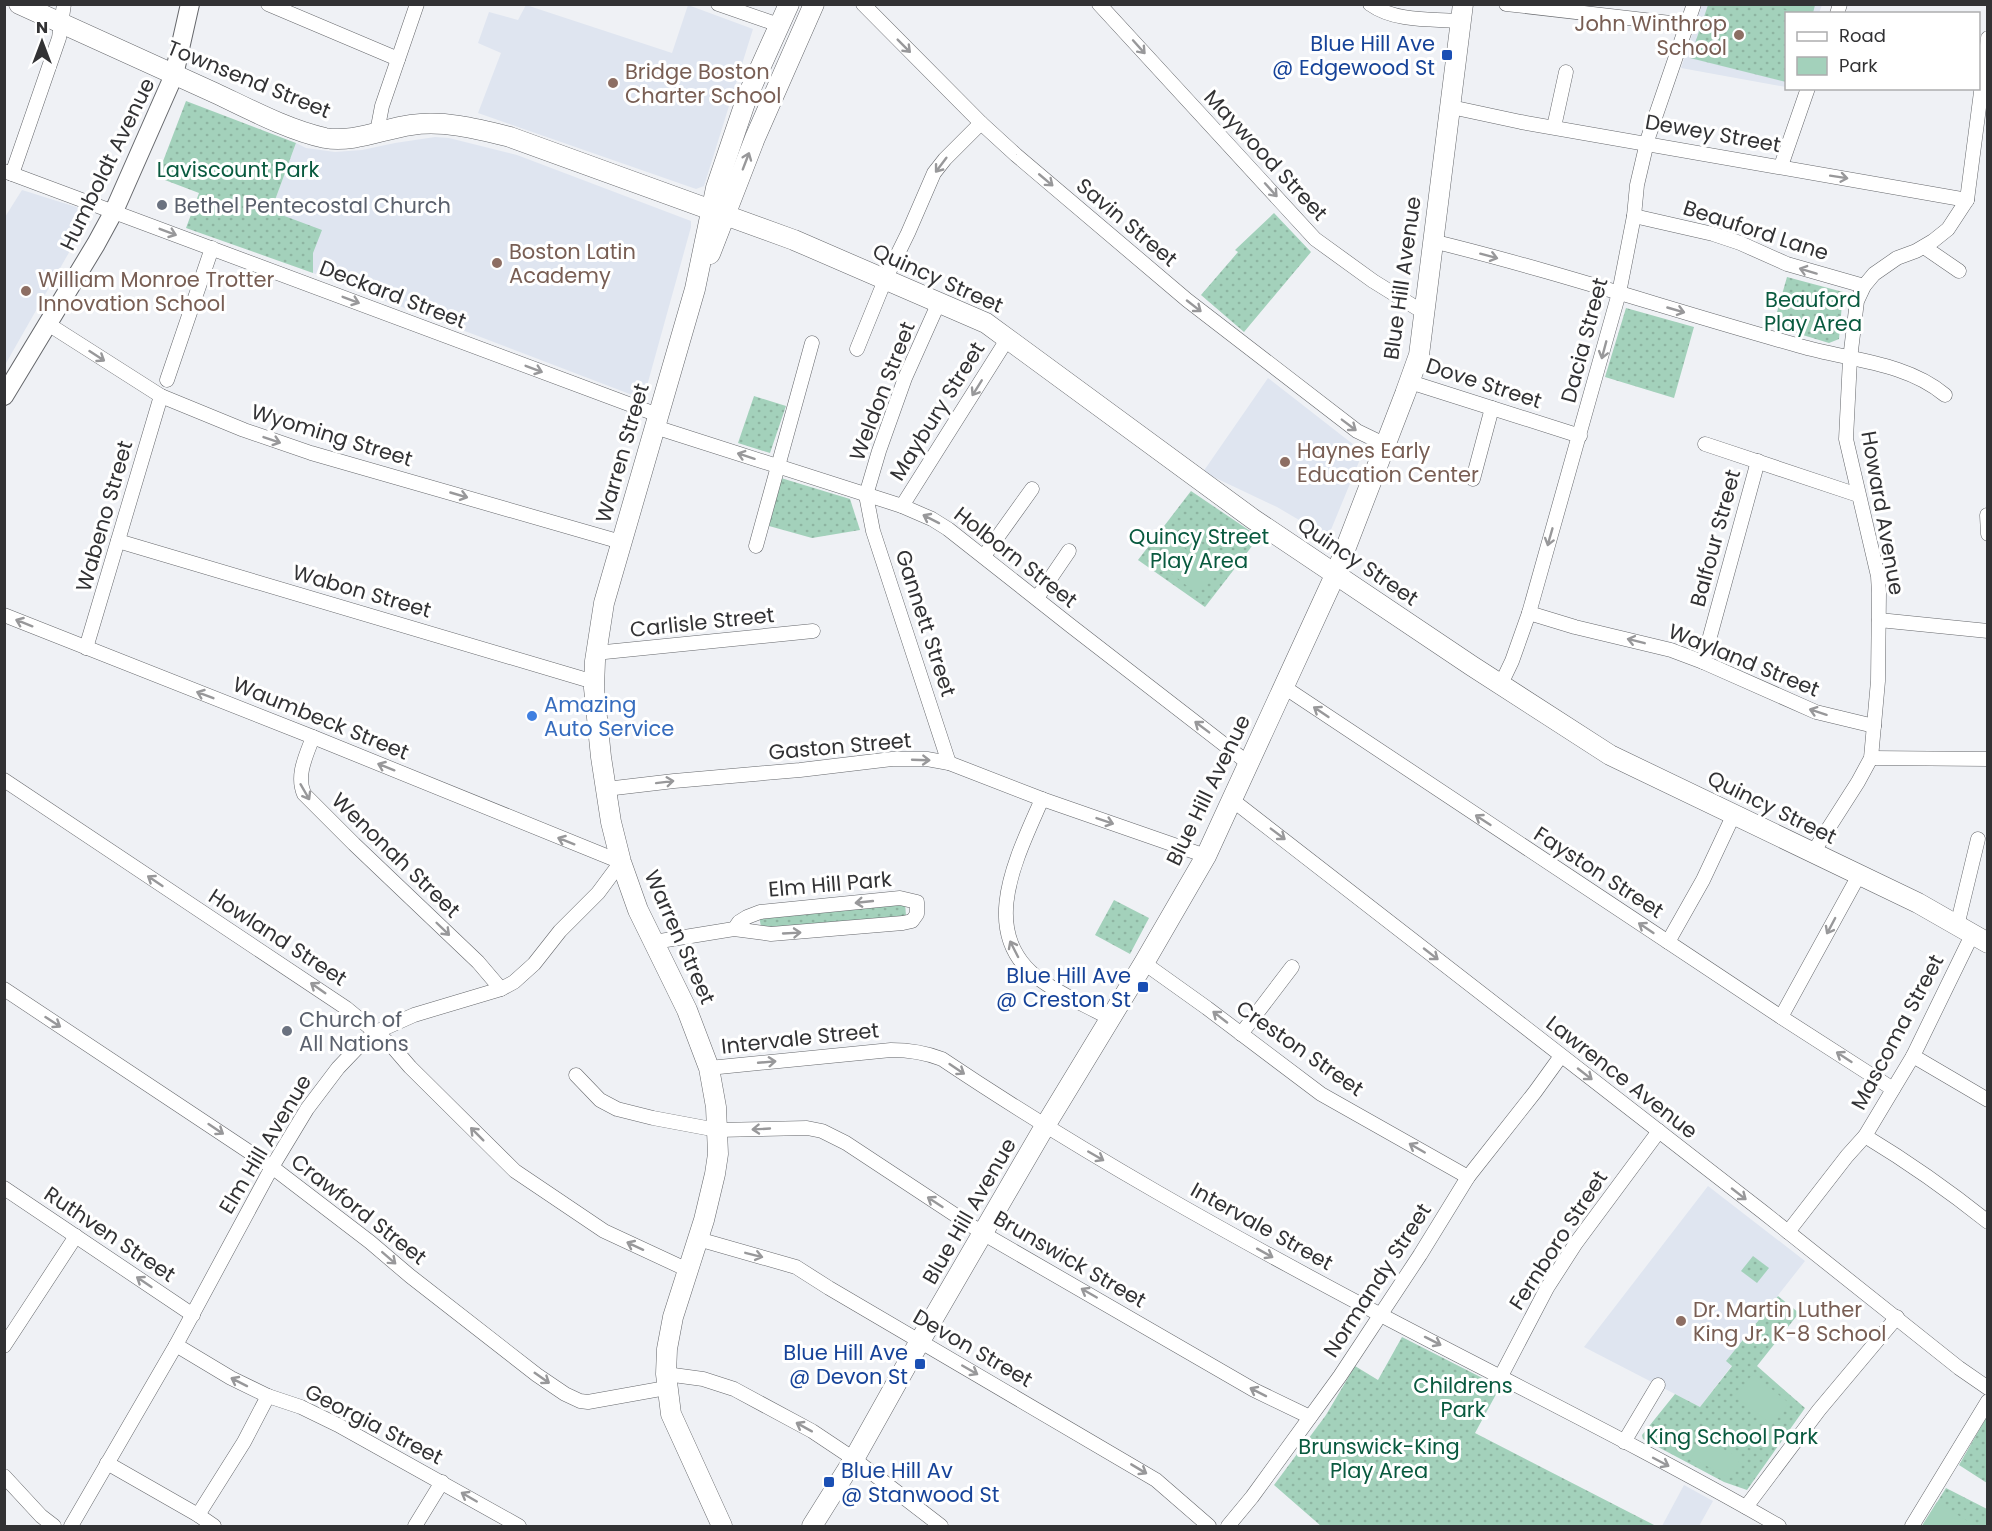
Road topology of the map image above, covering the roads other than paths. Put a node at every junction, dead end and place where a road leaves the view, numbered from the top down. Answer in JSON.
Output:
{"nodes":[{"id":1,"x":19,"y":4,"type":"edge"},
{"id":2,"x":190,"y":4,"type":"edge"},
{"id":3,"x":268,"y":4,"type":"edge"},
{"id":4,"x":417,"y":4,"type":"edge"},
{"id":5,"x":718,"y":4,"type":"edge"},
{"id":6,"x":789,"y":4,"type":"edge"},
{"id":7,"x":814,"y":4,"type":"edge"},
{"id":8,"x":863,"y":4,"type":"edge"},
{"id":9,"x":1099,"y":4,"type":"edge"},
{"id":10,"x":1370,"y":4,"type":"edge"},
{"id":11,"x":1506,"y":4,"type":"edge"},
{"id":12,"x":1694,"y":4,"type":"edge"},
{"id":13,"x":1462,"y":13,"type":"edge"},
{"id":14,"x":62,"y":14,"type":"edge"},
{"id":15,"x":779,"y":25,"type":"junction"},
{"id":16,"x":1688,"y":25,"type":"junction"},
{"id":17,"x":1988,"y":38,"type":"edge"},
{"id":18,"x":398,"y":59,"type":"junction"},
{"id":19,"x":1566,"y":72,"type":"dead end"},
{"id":20,"x":174,"y":75,"type":"junction"},
{"id":21,"x":1807,"y":90,"type":"edge"},
{"id":22,"x":1451,"y":107,"type":"junction"},
{"id":23,"x":981,"y":123,"type":"junction"},
{"id":24,"x":1554,"y":127,"type":"junction"},
{"id":25,"x":376,"y":132,"type":"junction"},
{"id":26,"x":1647,"y":142,"type":"junction"},
{"id":27,"x":1782,"y":166,"type":"junction"},
{"id":28,"x":8,"y":172,"type":"edge"},
{"id":29,"x":1967,"y":200,"type":"junction"},
{"id":30,"x":114,"y":211,"type":"junction"},
{"id":31,"x":718,"y":214,"type":"junction"},
{"id":32,"x":1634,"y":216,"type":"junction"},
{"id":33,"x":1432,"y":242,"type":"junction"},
{"id":34,"x":1924,"y":247,"type":"junction"},
{"id":35,"x":212,"y":248,"type":"junction"},
{"id":36,"x":1959,"y":271,"type":"dead end"},
{"id":37,"x":885,"y":280,"type":"junction"},
{"id":38,"x":1864,"y":286,"type":"junction"},
{"id":39,"x":1619,"y":293,"type":"junction"},
{"id":40,"x":937,"y":302,"type":"junction"},
{"id":41,"x":1423,"y":312,"type":"junction"},
{"id":42,"x":48,"y":324,"type":"junction"},
{"id":43,"x":1008,"y":338,"type":"junction"},
{"id":44,"x":812,"y":344,"type":"dead end"},
{"id":45,"x":858,"y":349,"type":"dead end"},
{"id":46,"x":1850,"y":359,"type":"junction"},
{"id":47,"x":167,"y":380,"type":"dead end"},
{"id":48,"x":1410,"y":382,"type":"junction"},
{"id":49,"x":1945,"y":395,"type":"dead end"},
{"id":50,"x":4,"y":396,"type":"edge"},
{"id":51,"x":161,"y":396,"type":"junction"},
{"id":52,"x":1492,"y":408,"type":"junction"},
{"id":53,"x":656,"y":421,"type":"junction"},
{"id":54,"x":1580,"y":436,"type":"junction"},
{"id":55,"x":1705,"y":444,"type":"dead end"},
{"id":56,"x":1386,"y":445,"type":"junction"},
{"id":57,"x":1758,"y":461,"type":"junction"},
{"id":58,"x":779,"y":467,"type":"junction"},
{"id":59,"x":1473,"y":479,"type":"dead end"},
{"id":60,"x":1032,"y":489,"type":"dead end"},
{"id":61,"x":866,"y":495,"type":"junction"},
{"id":62,"x":1858,"y":495,"type":"junction"},
{"id":63,"x":902,"y":506,"type":"junction"},
{"id":64,"x":1987,"y":515,"type":"edge"},
{"id":65,"x":1988,"y":534,"type":"edge"},
{"id":66,"x":118,"y":541,"type":"junction"},
{"id":67,"x":621,"y":542,"type":"junction"},
{"id":68,"x":756,"y":546,"type":"dead end"},
{"id":69,"x":1069,"y":551,"type":"dead end"},
{"id":70,"x":984,"y":556,"type":"junction"},
{"id":71,"x":1336,"y":573,"type":"junction"},
{"id":72,"x":1036,"y":598,"type":"junction"},
{"id":73,"x":1529,"y":613,"type":"junction"},
{"id":74,"x":4,"y":615,"type":"edge"},
{"id":75,"x":1879,"y":620,"type":"junction"},
{"id":76,"x":813,"y":631,"type":"dead end"},
{"id":77,"x":1988,"y":631,"type":"edge"},
{"id":78,"x":86,"y":648,"type":"junction"},
{"id":79,"x":595,"y":653,"type":"junction"},
{"id":80,"x":1703,"y":662,"type":"junction"},
{"id":81,"x":594,"y":681,"type":"junction"},
{"id":82,"x":1501,"y":684,"type":"junction"},
{"id":83,"x":1284,"y":687,"type":"junction"},
{"id":84,"x":1874,"y":726,"type":"junction"},
{"id":85,"x":313,"y":737,"type":"junction"},
{"id":86,"x":1871,"y":758,"type":"junction"},
{"id":87,"x":1988,"y":759,"type":"edge"},
{"id":88,"x":949,"y":763,"type":"junction"},
{"id":89,"x":1248,"y":763,"type":"junction"},
{"id":90,"x":4,"y":780,"type":"edge"},
{"id":91,"x":606,"y":789,"type":"junction"},
{"id":92,"x":1042,"y":799,"type":"junction"},
{"id":93,"x":1231,"y":799,"type":"junction"},
{"id":94,"x":1734,"y":814,"type":"junction"},
{"id":95,"x":1978,"y":839,"type":"dead end"},
{"id":96,"x":1812,"y":854,"type":"junction"},
{"id":97,"x":1206,"y":856,"type":"junction"},
{"id":98,"x":621,"y":862,"type":"junction"},
{"id":99,"x":1859,"y":875,"type":"junction"},
{"id":100,"x":734,"y":929,"type":"junction"},
{"id":101,"x":1972,"y":935,"type":"edge"},
{"id":102,"x":654,"y":942,"type":"junction"},
{"id":103,"x":1668,"y":942,"type":"junction"},
{"id":104,"x":1144,"y":963,"type":"junction"},
{"id":105,"x":1292,"y":967,"type":"dead end"},
{"id":106,"x":4,"y":989,"type":"edge"},
{"id":107,"x":501,"y":989,"type":"junction"},
{"id":108,"x":1781,"y":1017,"type":"junction"},
{"id":109,"x":1111,"y":1019,"type":"junction"},
{"id":110,"x":376,"y":1032,"type":"junction"},
{"id":111,"x":1241,"y":1034,"type":"junction"},
{"id":112,"x":1561,"y":1056,"type":"junction"},
{"id":113,"x":1912,"y":1056,"type":"junction"},
{"id":114,"x":709,"y":1068,"type":"junction"},
{"id":115,"x":576,"y":1074,"type":"dead end"},
{"id":116,"x":1893,"y":1089,"type":"junction"},
{"id":117,"x":1988,"y":1100,"type":"edge"},
{"id":118,"x":1046,"y":1126,"type":"junction"},
{"id":119,"x":717,"y":1130,"type":"junction"},
{"id":120,"x":1659,"y":1131,"type":"junction"},
{"id":121,"x":1865,"y":1136,"type":"junction"},
{"id":122,"x":272,"y":1167,"type":"junction"},
{"id":123,"x":1468,"y":1177,"type":"junction"},
{"id":124,"x":4,"y":1188,"type":"edge"},
{"id":125,"x":1988,"y":1222,"type":"edge"},
{"id":126,"x":1788,"y":1232,"type":"junction"},
{"id":127,"x":984,"y":1234,"type":"junction"},
{"id":128,"x":76,"y":1236,"type":"junction"},
{"id":129,"x":698,"y":1239,"type":"junction"},
{"id":130,"x":688,"y":1270,"type":"junction"},
{"id":131,"x":193,"y":1315,"type":"junction"},
{"id":132,"x":1381,"y":1315,"type":"junction"},
{"id":133,"x":1897,"y":1317,"type":"junction"},
{"id":134,"x":920,"y":1341,"type":"junction"},
{"id":135,"x":176,"y":1345,"type":"junction"},
{"id":136,"x":4,"y":1346,"type":"edge"},
{"id":137,"x":1501,"y":1377,"type":"junction"},
{"id":138,"x":666,"y":1381,"type":"junction"},
{"id":139,"x":1658,"y":1385,"type":"dead end"},
{"id":140,"x":1988,"y":1388,"type":"edge"},
{"id":141,"x":268,"y":1396,"type":"junction"},
{"id":142,"x":1988,"y":1401,"type":"edge"},
{"id":143,"x":1310,"y":1417,"type":"junction"},
{"id":144,"x":1624,"y":1442,"type":"junction"},
{"id":145,"x":854,"y":1459,"type":"junction"},
{"id":146,"x":106,"y":1463,"type":"junction"},
{"id":147,"x":4,"y":1476,"type":"edge"},
{"id":148,"x":442,"y":1482,"type":"junction"},
{"id":149,"x":1746,"y":1508,"type":"junction"},
{"id":150,"x":198,"y":1515,"type":"junction"},
{"id":151,"x":54,"y":1527,"type":"edge"},
{"id":152,"x":71,"y":1527,"type":"edge"},
{"id":153,"x":214,"y":1527,"type":"edge"},
{"id":154,"x":415,"y":1527,"type":"edge"},
{"id":155,"x":519,"y":1527,"type":"edge"},
{"id":156,"x":722,"y":1527,"type":"edge"},
{"id":157,"x":812,"y":1527,"type":"edge"},
{"id":158,"x":941,"y":1527,"type":"edge"},
{"id":159,"x":1209,"y":1527,"type":"edge"},
{"id":160,"x":1228,"y":1527,"type":"edge"},
{"id":161,"x":1779,"y":1527,"type":"edge"},
{"id":162,"x":1912,"y":1527,"type":"edge"}],
"edges":[{"from":1,"to":14,"type":"main road","name":"Townsend Street"},
{"from":2,"to":20,"type":"street","name":"Humboldt Avenue"},
{"from":3,"to":18,"type":"street"},
{"from":4,"to":18,"type":"street"},
{"from":5,"to":15,"type":"street"},
{"from":6,"to":15,"type":"main road","name":"Warren Street"},
{"from":31,"to":7,"type":"main road","name":"Warren Street","one_way":true},
{"from":8,"to":23,"type":"street","name":"Savin Street","one_way":true},
{"from":9,"to":41,"type":"street","name":"Maywood Street","one_way":true},
{"from":10,"to":13,"type":"street"},
{"from":11,"to":16,"type":"street"},
{"from":12,"to":16,"type":"street","name":"Dacia Street"},
{"from":13,"to":22,"type":"main road","name":"Blue Hill Avenue"},
{"from":14,"to":20,"type":"main road","name":"Townsend Street"},
{"from":14,"to":28,"type":"street"},
{"from":15,"to":31,"type":"main road","name":"Warren Street"},
{"from":16,"to":26,"type":"street","name":"Dacia Street"},
{"from":17,"to":29,"type":"street"},
{"from":18,"to":25,"type":"street"},
{"from":19,"to":24,"type":"street"},
{"from":20,"to":25,"type":"main road","name":"Townsend Street"},
{"from":20,"to":30,"type":"street","name":"Humboldt Avenue"},
{"from":21,"to":27,"type":"street"},
{"from":22,"to":24,"type":"street","name":"Dewey Street"},
{"from":22,"to":33,"type":"main road","name":"Blue Hill Avenue"},
{"from":23,"to":37,"type":"street","one_way":true},
{"from":23,"to":56,"type":"street","name":"Savin Street","one_way":true},
{"from":24,"to":26,"type":"street","name":"Dewey Street"},
{"from":25,"to":31,"type":"main road","name":"Townsend Street"},
{"from":26,"to":27,"type":"street","name":"Dewey Street"},
{"from":26,"to":32,"type":"street","name":"Dacia Street"},
{"from":27,"to":29,"type":"street","name":"Dewey Street","one_way":true},
{"from":28,"to":30,"type":"street","name":"Deckard Street"},
{"from":29,"to":34,"type":"street"},
{"from":30,"to":35,"type":"street","name":"Deckard Street","one_way":true},
{"from":30,"to":42,"type":"street","name":"Humboldt Avenue"},
{"from":31,"to":37,"type":"main road","name":"Quincy Street"},
{"from":31,"to":53,"type":"main road","name":"Warren Street"},
{"from":38,"to":32,"type":"street","name":"Beauford Lane","one_way":true},
{"from":32,"to":39,"type":"street","name":"Dacia Street"},
{"from":33,"to":39,"type":"street","one_way":true},
{"from":33,"to":41,"type":"main road","name":"Blue Hill Avenue"},
{"from":34,"to":36,"type":"street"},
{"from":34,"to":38,"type":"street"},
{"from":35,"to":47,"type":"street"},
{"from":35,"to":53,"type":"street","name":"Deckard Street","one_way":true},
{"from":37,"to":40,"type":"main road","name":"Quincy Street"},
{"from":37,"to":45,"type":"street"},
{"from":38,"to":46,"type":"street","name":"Howard Avenue"},
{"from":39,"to":46,"type":"street","one_way":true},
{"from":39,"to":54,"type":"street","name":"Dacia Street","one_way":true},
{"from":40,"to":43,"type":"main road","name":"Quincy Street"},
{"from":40,"to":61,"type":"street","name":"Weldon Street"},
{"from":41,"to":48,"type":"main road","name":"Blue Hill Avenue"},
{"from":42,"to":50,"type":"street","name":"Humboldt Avenue"},
{"from":42,"to":51,"type":"street","name":"Wyoming Street","one_way":true},
{"from":43,"to":63,"type":"street","name":"Maybury Street","one_way":true},
{"from":43,"to":71,"type":"main road","name":"Quincy Street"},
{"from":44,"to":58,"type":"street"},
{"from":46,"to":49,"type":"street"},
{"from":46,"to":62,"type":"street","name":"Howard Avenue"},
{"from":48,"to":52,"type":"street","name":"Dove Street"},
{"from":48,"to":56,"type":"main road","name":"Blue Hill Avenue"},
{"from":51,"to":66,"type":"street","name":"Wabeno Street"},
{"from":51,"to":67,"type":"street","name":"Wyoming Street","one_way":true},
{"from":52,"to":54,"type":"street","name":"Dove Street"},
{"from":52,"to":59,"type":"street"},
{"from":58,"to":53,"type":"street","name":"Holborn Street","one_way":true},
{"from":53,"to":67,"type":"main road","name":"Warren Street"},
{"from":54,"to":73,"type":"street","name":"Dacia Street","one_way":true},
{"from":55,"to":57,"type":"street"},
{"from":56,"to":71,"type":"main road","name":"Blue Hill Avenue"},
{"from":57,"to":62,"type":"street"},
{"from":57,"to":80,"type":"street","name":"Balfour Street"},
{"from":58,"to":61,"type":"street","name":"Holborn Street"},
{"from":58,"to":68,"type":"street"},
{"from":60,"to":70,"type":"street"},
{"from":61,"to":63,"type":"street","name":"Holborn Street"},
{"from":61,"to":88,"type":"street","name":"Gannett Street"},
{"from":62,"to":75,"type":"street","name":"Howard Avenue"},
{"from":70,"to":63,"type":"street","name":"Holborn Street","one_way":true},
{"from":64,"to":65,"type":"street"},
{"from":66,"to":78,"type":"street","name":"Wabeno Street"},
{"from":66,"to":81,"type":"street","name":"Wabon Street"},
{"from":67,"to":79,"type":"main road","name":"Warren Street"},
{"from":69,"to":72,"type":"street"},
{"from":70,"to":72,"type":"street","name":"Holborn Street"},
{"from":71,"to":82,"type":"main road","name":"Quincy Street"},
{"from":71,"to":83,"type":"main road","name":"Blue Hill Avenue"},
{"from":89,"to":72,"type":"street","name":"Holborn Street","one_way":true},
{"from":80,"to":73,"type":"street","name":"Wayland Street","one_way":true},
{"from":73,"to":82,"type":"street","name":"Dacia Street"},
{"from":78,"to":74,"type":"street","name":"Waumbeck Street","one_way":true},
{"from":75,"to":77,"type":"street"},
{"from":75,"to":84,"type":"street","name":"Howard Avenue"},
{"from":76,"to":79,"type":"street","name":"Carlisle Street"},
{"from":85,"to":78,"type":"street","name":"Waumbeck Street","one_way":true},
{"from":79,"to":81,"type":"main road","name":"Warren Street"},
{"from":84,"to":80,"type":"street","name":"Wayland Street","one_way":true},
{"from":81,"to":91,"type":"main road","name":"Warren Street"},
{"from":82,"to":94,"type":"main road","name":"Quincy Street"},
{"from":83,"to":89,"type":"main road","name":"Blue Hill Avenue"},
{"from":103,"to":83,"type":"street","name":"Fayston Street","one_way":true},
{"from":84,"to":86,"type":"street","name":"Howard Avenue"},
{"from":98,"to":85,"type":"street","name":"Waumbeck Street","one_way":true},
{"from":85,"to":107,"type":"street","name":"Wenonah Street","one_way":true},
{"from":86,"to":87,"type":"street"},
{"from":86,"to":96,"type":"street","name":"Howard Avenue"},
{"from":91,"to":88,"type":"street","name":"Gaston Street","one_way":true},
{"from":88,"to":92,"type":"street","name":"Gaston Street"},
{"from":89,"to":93,"type":"main road","name":"Blue Hill Avenue"},
{"from":110,"to":90,"type":"street","name":"Howland Street","one_way":true},
{"from":91,"to":98,"type":"main road","name":"Warren Street"},
{"from":92,"to":97,"type":"street","name":"Gaston Street","one_way":true},
{"from":109,"to":92,"type":"street","one_way":true},
{"from":93,"to":97,"type":"main road","name":"Blue Hill Avenue"},
{"from":93,"to":112,"type":"street","name":"Lawrence Avenue","one_way":true},
{"from":94,"to":96,"type":"main road","name":"Quincy Street"},
{"from":94,"to":103,"type":"street"},
{"from":95,"to":101,"type":"street","name":"Mascoma Street"},
{"from":96,"to":99,"type":"main road","name":"Quincy Street"},
{"from":97,"to":104,"type":"main road","name":"Blue Hill Avenue"},
{"from":98,"to":102,"type":"main road","name":"Warren Street"},
{"from":98,"to":107,"type":"street","name":"Elm Hill Avenue"},
{"from":99,"to":101,"type":"main road","name":"Quincy Street"},
{"from":99,"to":108,"type":"street","one_way":true},
{"from":100,"to":100,"type":"street","name":"Elm Hill Park","one_way":true},
{"from":100,"to":102,"type":"street","name":"Elm Hill Park"},
{"from":101,"to":113,"type":"street","name":"Mascoma Street"},
{"from":102,"to":114,"type":"main road","name":"Warren Street"},
{"from":103,"to":108,"type":"street","name":"Fayston Street"},
{"from":104,"to":109,"type":"main road","name":"Blue Hill Avenue"},
{"from":111,"to":104,"type":"street","name":"Creston Street","one_way":true},
{"from":105,"to":111,"type":"street"},
{"from":106,"to":122,"type":"street","name":"Crawford Street","one_way":true},
{"from":107,"to":110,"type":"street","name":"Elm Hill Avenue"},
{"from":116,"to":108,"type":"street","name":"Fayston Street","one_way":true},
{"from":109,"to":118,"type":"main road","name":"Blue Hill Avenue"},
{"from":110,"to":122,"type":"street","name":"Elm Hill Avenue"},
{"from":130,"to":110,"type":"street","name":"Howland Street","one_way":true},
{"from":123,"to":111,"type":"street","name":"Creston Street","one_way":true},
{"from":112,"to":120,"type":"street","name":"Lawrence Avenue","one_way":true},
{"from":112,"to":123,"type":"street","name":"Normandy Street"},
{"from":113,"to":116,"type":"street","name":"Mascoma Street"},
{"from":113,"to":117,"type":"street"},
{"from":114,"to":118,"type":"street","name":"Intervale Street","one_way":true},
{"from":114,"to":119,"type":"main road","name":"Warren Street"},
{"from":115,"to":119,"type":"street","name":"Brunswick Street"},
{"from":116,"to":121,"type":"street","name":"Mascoma Street"},
{"from":118,"to":127,"type":"main road","name":"Blue Hill Avenue"},
{"from":118,"to":132,"type":"street","name":"Intervale Street","one_way":true},
{"from":127,"to":119,"type":"street","name":"Brunswick Street","one_way":true},
{"from":119,"to":129,"type":"main road","name":"Warren Street"},
{"from":120,"to":126,"type":"street","name":"Lawrence Avenue","one_way":true},
{"from":120,"to":137,"type":"street","name":"Fernboro Street"},
{"from":121,"to":125,"type":"street"},
{"from":121,"to":126,"type":"street","name":"Mascoma Street"},
{"from":122,"to":131,"type":"street","name":"Elm Hill Avenue"},
{"from":122,"to":138,"type":"street","name":"Crawford Street","one_way":true},
{"from":123,"to":132,"type":"street","name":"Normandy Street"},
{"from":124,"to":128,"type":"street","name":"Ruthven Street"},
{"from":126,"to":133,"type":"street","name":"Lawrence Avenue"},
{"from":127,"to":134,"type":"main road","name":"Blue Hill Avenue"},
{"from":143,"to":127,"type":"street","name":"Brunswick Street","one_way":true},
{"from":131,"to":128,"type":"street","name":"Ruthven Street","one_way":true},
{"from":128,"to":136,"type":"street"},
{"from":129,"to":130,"type":"main road","name":"Warren Street"},
{"from":129,"to":134,"type":"street","name":"Devon Street","one_way":true},
{"from":130,"to":138,"type":"main road","name":"Warren Street"},
{"from":131,"to":135,"type":"street","name":"Elm Hill Avenue"},
{"from":132,"to":137,"type":"street","name":"Intervale Street","one_way":true},
{"from":132,"to":143,"type":"street","name":"Normandy Street"},
{"from":133,"to":140,"type":"street","name":"Lawrence Avenue"},
{"from":133,"to":149,"type":"street"},
{"from":134,"to":145,"type":"main road","name":"Blue Hill Avenue"},
{"from":134,"to":159,"type":"street","name":"Devon Street","one_way":true},
{"from":141,"to":135,"type":"street","name":"Georgia Street","one_way":true},
{"from":135,"to":146,"type":"street","name":"Elm Hill Avenue"},
{"from":137,"to":144,"type":"street","name":"Intervale Street"},
{"from":145,"to":138,"type":"street","name":"Crawford Street","one_way":true},
{"from":138,"to":156,"type":"main road","name":"Warren Street"},
{"from":139,"to":144,"type":"street"},
{"from":141,"to":148,"type":"street","name":"Georgia Street"},
{"from":141,"to":150,"type":"street"},
{"from":142,"to":162,"type":"street"},
{"from":143,"to":160,"type":"street","name":"Normandy Street"},
{"from":144,"to":149,"type":"street","name":"Intervale Street","one_way":true},
{"from":145,"to":157,"type":"main road","name":"Blue Hill Avenue"},
{"from":145,"to":158,"type":"street","name":"Crawford Street"},
{"from":146,"to":150,"type":"street"},
{"from":146,"to":152,"type":"street","name":"Elm Hill Avenue"},
{"from":147,"to":151,"type":"street"},
{"from":148,"to":154,"type":"street"},
{"from":155,"to":148,"type":"street","name":"Georgia Street","one_way":true},
{"from":149,"to":161,"type":"street","name":"Intervale Street"},
{"from":150,"to":153,"type":"street"}]}
